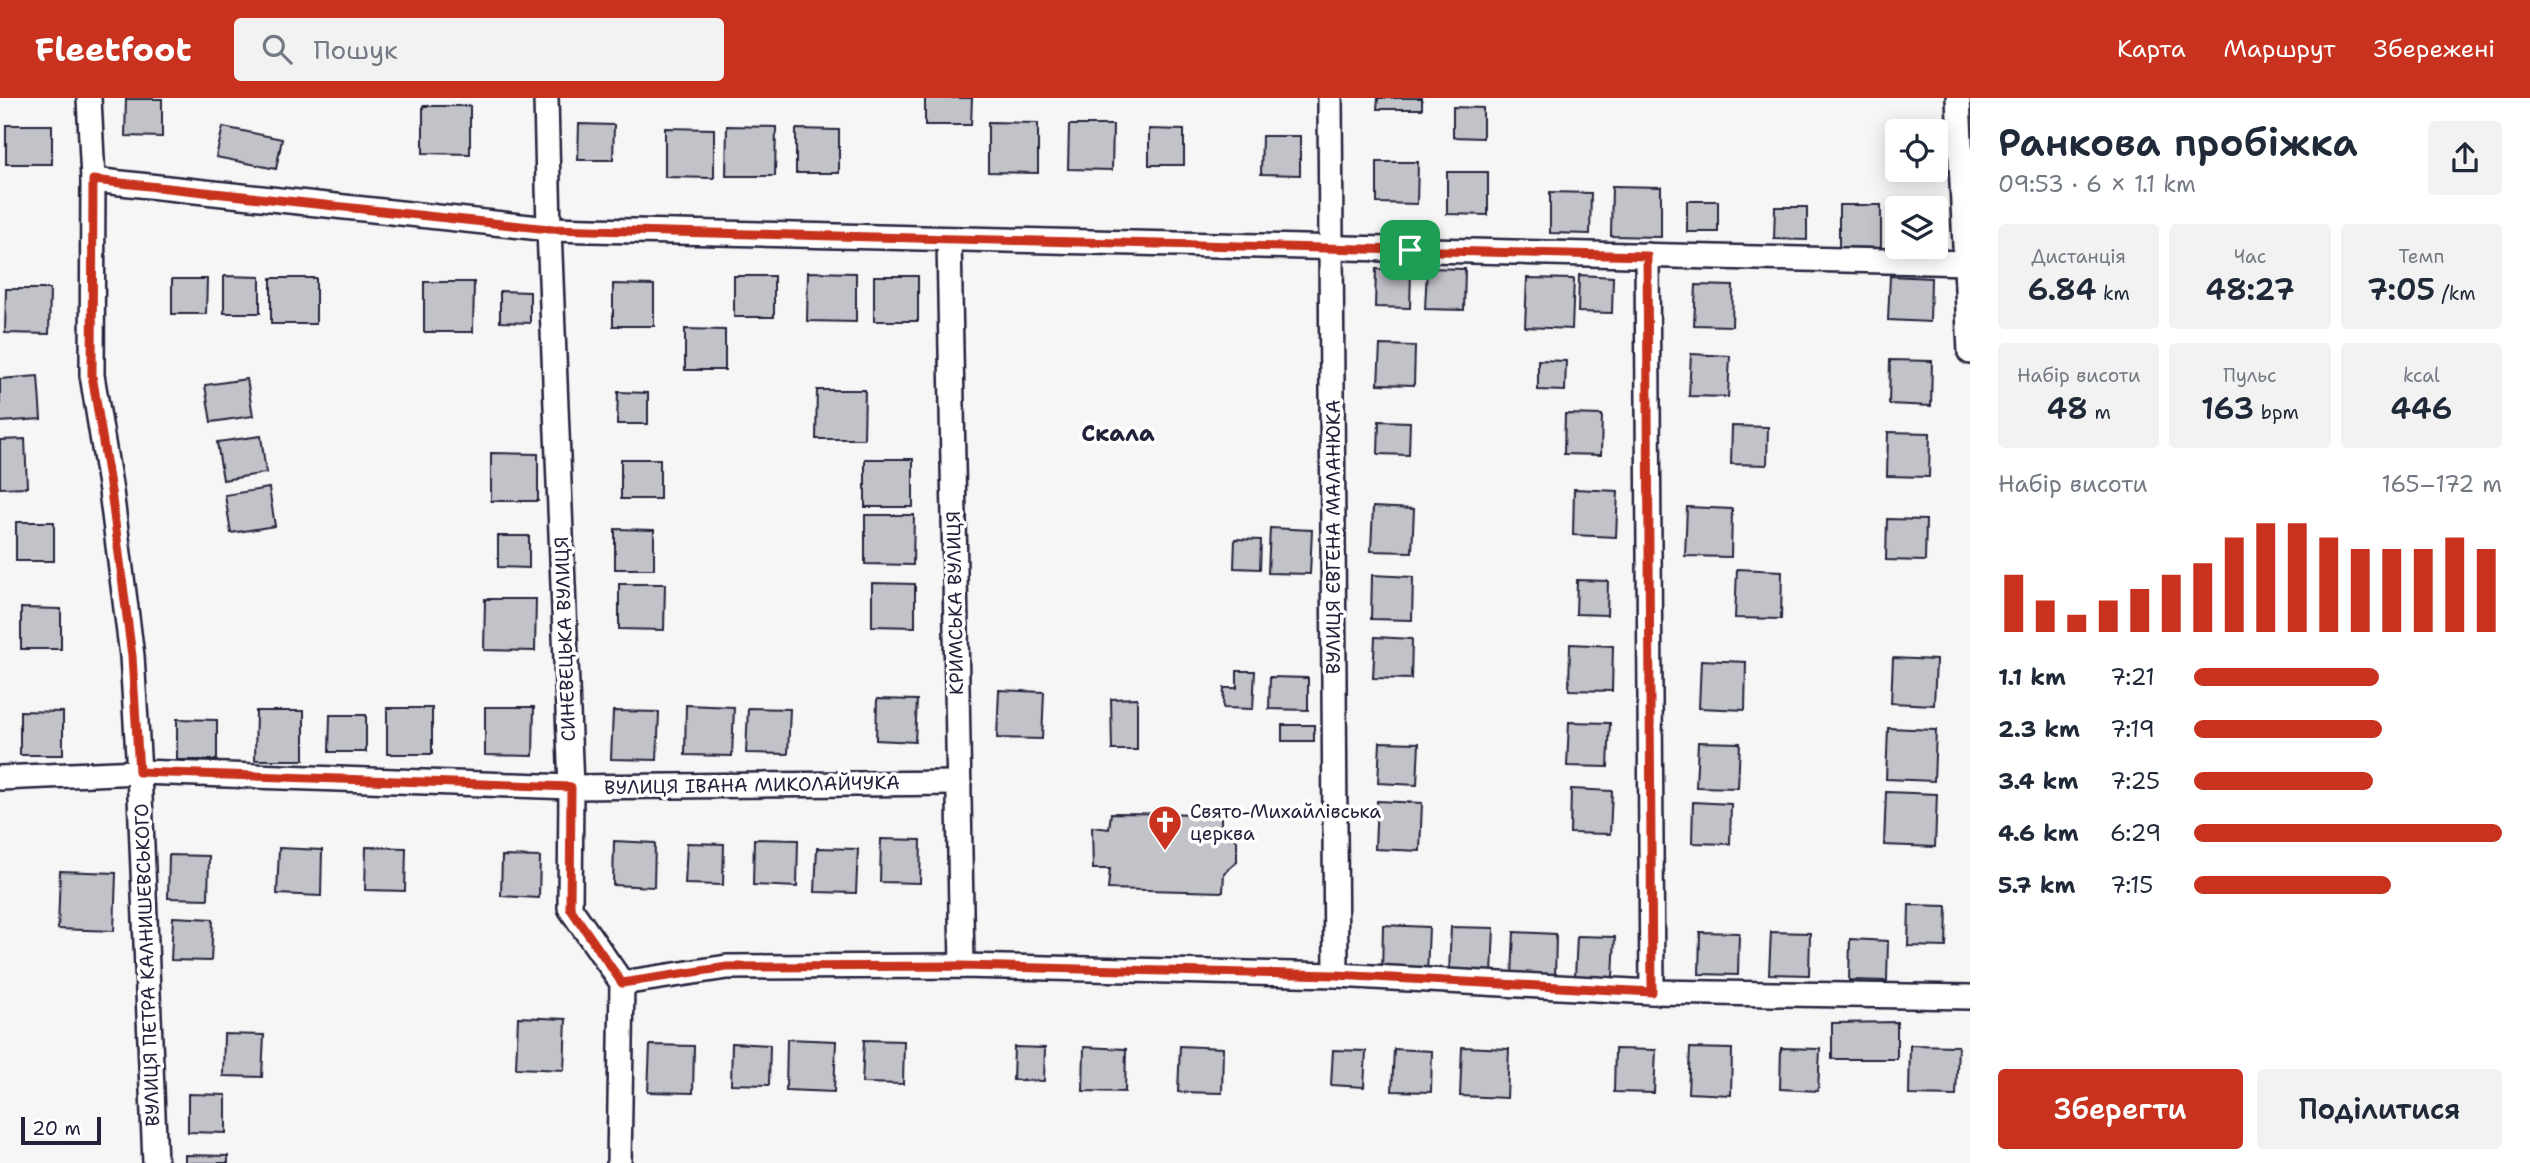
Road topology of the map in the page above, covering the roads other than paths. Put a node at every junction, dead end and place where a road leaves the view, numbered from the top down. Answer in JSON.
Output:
{"nodes":[{"id":1,"x":89,"y":98,"type":"edge"},
{"id":2,"x":546,"y":98,"type":"edge"},
{"id":3,"x":1330,"y":98,"type":"edge"},
{"id":4,"x":1958,"y":98,"type":"edge"},
{"id":5,"x":93,"y":180,"type":"junction"},
{"id":6,"x":549,"y":229,"type":"junction"},
{"id":7,"x":949,"y":239,"type":"junction"},
{"id":8,"x":1331,"y":248,"type":"junction"},
{"id":9,"x":1647,"y":256,"type":"junction"},
{"id":10,"x":1968,"y":263,"type":"edge"},
{"id":11,"x":1970,"y":352,"type":"edge"},
{"id":12,"x":139,"y":772,"type":"junction"},
{"id":13,"x":0,"y":778,"type":"edge"},
{"id":14,"x":958,"y":783,"type":"junction"},
{"id":15,"x":571,"y":787,"type":"junction"},
{"id":16,"x":961,"y":966,"type":"junction"},
{"id":17,"x":1336,"y":975,"type":"junction"},
{"id":18,"x":622,"y":983,"type":"junction"},
{"id":19,"x":1652,"y":992,"type":"junction"},
{"id":20,"x":1970,"y":997,"type":"edge"},
{"id":21,"x":155,"y":1163,"type":"edge"},
{"id":22,"x":619,"y":1163,"type":"edge"}],
"edges":[{"from":1,"to":5,"type":"street","name":"ВУЛИЦЯ ПЕТРА КАЛНИШЕВСЬКОГО"},
{"from":2,"to":6,"type":"street","name":"СИНЕВЕЦЬКА ВУЛИЦЯ"},
{"from":3,"to":8,"type":"street","name":"ВУЛИЦЯ ЄВГЕНА МАЛАНЮКА"},
{"from":4,"to":10,"type":"street"},
{"from":5,"to":6,"type":"street"},
{"from":5,"to":12,"type":"street","name":"ВУЛИЦЯ ПЕТРА КАЛНИШЕВСЬКОГО"},
{"from":6,"to":7,"type":"street"},
{"from":6,"to":15,"type":"street","name":"СИНЕВЕЦЬКА ВУЛИЦЯ"},
{"from":7,"to":8,"type":"street"},
{"from":7,"to":14,"type":"street","name":"КРИМСЬКА ВУЛИЦЯ"},
{"from":8,"to":9,"type":"street"},
{"from":8,"to":17,"type":"street","name":"ВУЛИЦЯ ЄВГЕНА МАЛАНЮКА"},
{"from":9,"to":10,"type":"street"},
{"from":9,"to":19,"type":"street"},
{"from":10,"to":11,"type":"street"},
{"from":12,"to":13,"type":"street","name":"ВУЛИЦЯ ІВАНА МИКОЛАЙЧУКА"},
{"from":12,"to":15,"type":"street","name":"ВУЛИЦЯ ІВАНА МИКОЛАЙЧУКА"},
{"from":12,"to":21,"type":"street","name":"ВУЛИЦЯ ПЕТРА КАЛНИШЕВСЬКОГО"},
{"from":14,"to":15,"type":"street","name":"ВУЛИЦЯ ІВАНА МИКОЛАЙЧУКА"},
{"from":14,"to":16,"type":"street","name":"КРИМСЬКА ВУЛИЦЯ"},
{"from":15,"to":18,"type":"street","name":"СИНЕВЕЦЬКА ВУЛИЦЯ"},
{"from":16,"to":17,"type":"street"},
{"from":16,"to":18,"type":"street"},
{"from":17,"to":19,"type":"street"},
{"from":18,"to":22,"type":"street"},
{"from":19,"to":20,"type":"street"}]}
